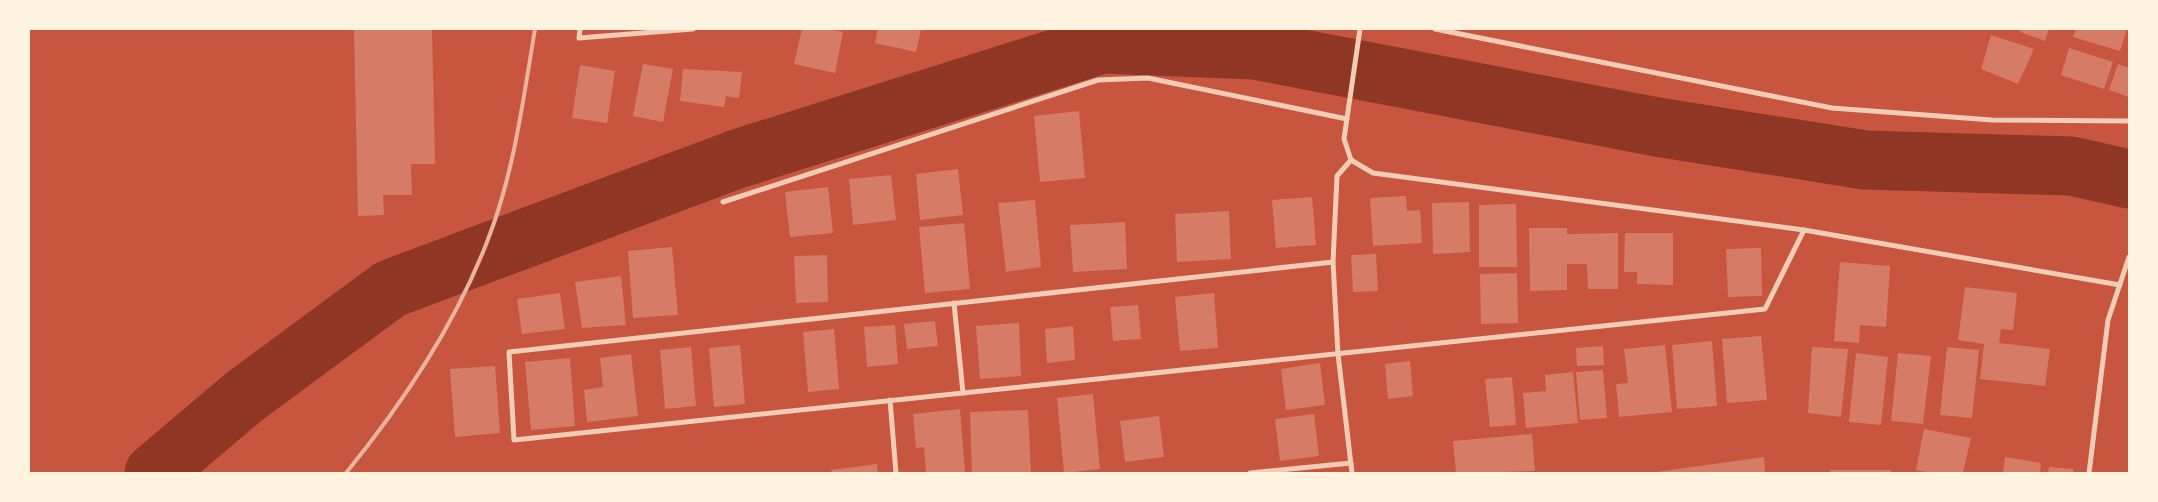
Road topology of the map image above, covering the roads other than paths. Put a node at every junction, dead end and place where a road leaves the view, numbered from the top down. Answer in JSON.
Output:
{"nodes":[{"id":1,"x":580,"y":29,"type":"edge"},
{"id":2,"x":692,"y":29,"type":"edge"},
{"id":3,"x":1435,"y":29,"type":"edge"},
{"id":4,"x":1360,"y":32,"type":"edge"},
{"id":5,"x":1346,"y":119,"type":"junction"},
{"id":6,"x":2129,"y":120,"type":"edge"},
{"id":7,"x":1351,"y":160,"type":"junction"},
{"id":8,"x":723,"y":202,"type":"dead end"},
{"id":9,"x":1804,"y":230,"type":"junction"},
{"id":10,"x":2129,"y":257,"type":"edge"},
{"id":11,"x":1333,"y":262,"type":"junction"},
{"id":12,"x":2128,"y":268,"type":"edge"},
{"id":13,"x":2120,"y":285,"type":"junction"},
{"id":14,"x":954,"y":303,"type":"junction"},
{"id":15,"x":1338,"y":354,"type":"junction"},
{"id":16,"x":963,"y":393,"type":"junction"},
{"id":17,"x":890,"y":400,"type":"junction"},
{"id":18,"x":1351,"y":464,"type":"junction"},
{"id":19,"x":896,"y":473,"type":"edge"},
{"id":20,"x":1250,"y":473,"type":"edge"},
{"id":21,"x":1352,"y":473,"type":"edge"},
{"id":22,"x":2089,"y":473,"type":"edge"}],
"edges":[{"from":1,"to":2,"type":"street"},
{"from":3,"to":6,"type":"street"},
{"from":4,"to":5,"type":"street"},
{"from":5,"to":7,"type":"street"},
{"from":5,"to":8,"type":"street"},
{"from":7,"to":9,"type":"street"},
{"from":7,"to":11,"type":"street"},
{"from":9,"to":13,"type":"street"},
{"from":9,"to":15,"type":"street"},
{"from":10,"to":12,"type":"street"},
{"from":11,"to":14,"type":"street"},
{"from":11,"to":15,"type":"street"},
{"from":12,"to":13,"type":"street"},
{"from":13,"to":22,"type":"street"},
{"from":14,"to":16,"type":"street"},
{"from":14,"to":17,"type":"street"},
{"from":15,"to":16,"type":"street"},
{"from":15,"to":18,"type":"street"},
{"from":16,"to":17,"type":"street"},
{"from":17,"to":19,"type":"street"},
{"from":18,"to":20,"type":"street"},
{"from":18,"to":21,"type":"street"}]}
